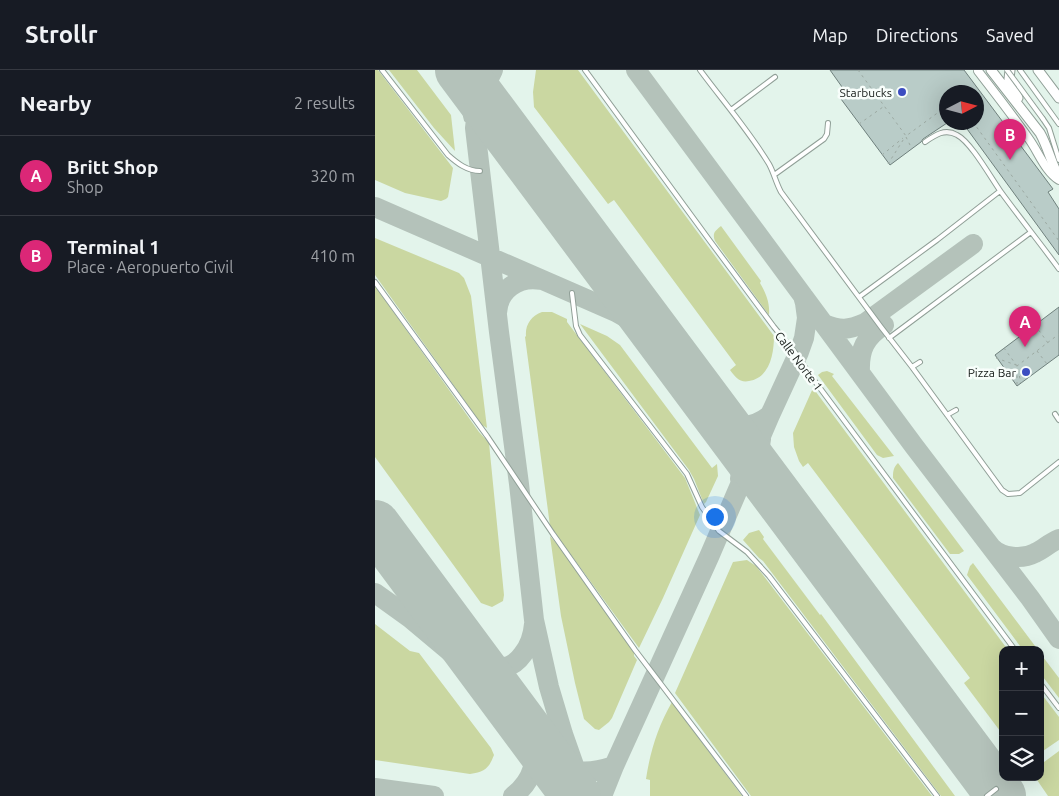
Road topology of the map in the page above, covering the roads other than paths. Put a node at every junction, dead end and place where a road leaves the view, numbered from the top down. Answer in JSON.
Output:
{"nodes":[{"id":1,"x":382,"y":70,"type":"edge"},
{"id":2,"x":585,"y":70,"type":"edge"},
{"id":3,"x":700,"y":70,"type":"edge"},
{"id":4,"x":978,"y":70,"type":"edge"},
{"id":5,"x":991,"y":70,"type":"edge"},
{"id":6,"x":1008,"y":70,"type":"edge"},
{"id":7,"x":1020,"y":70,"type":"edge"},
{"id":8,"x":1039,"y":70,"type":"edge"},
{"id":9,"x":775,"y":78,"type":"dead end"},
{"id":10,"x":1059,"y":98,"type":"edge"},
{"id":11,"x":731,"y":110,"type":"junction"},
{"id":12,"x":1027,"y":116,"type":"junction"},
{"id":13,"x":828,"y":123,"type":"dead end"},
{"id":14,"x":1059,"y":124,"type":"edge"},
{"id":15,"x":925,"y":142,"type":"dead end"},
{"id":16,"x":1059,"y":160,"type":"edge"},
{"id":17,"x":480,"y":171,"type":"dead end"},
{"id":18,"x":773,"y":175,"type":"junction"},
{"id":19,"x":1059,"y":178,"type":"edge"},
{"id":20,"x":1000,"y":191,"type":"junction"},
{"id":21,"x":1031,"y":232,"type":"junction"},
{"id":22,"x":1059,"y":269,"type":"edge"},
{"id":23,"x":375,"y":282,"type":"edge"},
{"id":24,"x":572,"y":293,"type":"dead end"},
{"id":25,"x":859,"y":296,"type":"junction"},
{"id":26,"x":889,"y":338,"type":"junction"},
{"id":27,"x":920,"y":362,"type":"dead end"},
{"id":28,"x":912,"y":367,"type":"junction"},
{"id":29,"x":956,"y":410,"type":"dead end"},
{"id":30,"x":1055,"y":414,"type":"dead end"},
{"id":31,"x":947,"y":415,"type":"junction"},
{"id":32,"x":1059,"y":420,"type":"edge"},
{"id":33,"x":1059,"y":462,"type":"edge"},
{"id":34,"x":1012,"y":646,"type":"edge"},
{"id":35,"x":1044,"y":688,"type":"edge"},
{"id":36,"x":1059,"y":708,"type":"edge"},
{"id":37,"x":996,"y":789,"type":"dead end"},
{"id":38,"x":746,"y":796,"type":"edge"},
{"id":39,"x":937,"y":796,"type":"edge"},
{"id":40,"x":987,"y":796,"type":"edge"}],
"edges":[{"from":1,"to":17,"type":"lane"},
{"from":2,"to":34,"type":"lane","name":"Calle Norte 1"},
{"from":3,"to":11,"type":"lane"},
{"from":4,"to":19,"type":"street"},
{"from":5,"to":12,"type":"street"},
{"from":6,"to":12,"type":"street"},
{"from":6,"to":16,"type":"lane","bridge":true},
{"from":7,"to":14,"type":"lane"},
{"from":8,"to":10,"type":"street"},
{"from":9,"to":11,"type":"lane"},
{"from":11,"to":18,"type":"lane"},
{"from":12,"to":19,"type":"street"},
{"from":13,"to":18,"type":"lane"},
{"from":15,"to":20,"type":"lane"},
{"from":18,"to":25,"type":"lane"},
{"from":20,"to":21,"type":"lane"},
{"from":20,"to":25,"type":"lane"},
{"from":21,"to":22,"type":"lane"},
{"from":21,"to":26,"type":"lane"},
{"from":23,"to":38,"type":"lane"},
{"from":24,"to":39,"type":"lane"},
{"from":25,"to":26,"type":"lane"},
{"from":26,"to":28,"type":"lane"},
{"from":27,"to":28,"type":"lane"},
{"from":28,"to":31,"type":"lane"},
{"from":29,"to":31,"type":"lane"},
{"from":30,"to":32,"type":"lane"},
{"from":31,"to":33,"type":"lane"},
{"from":35,"to":36,"type":"lane"},
{"from":37,"to":40,"type":"lane"}]}
